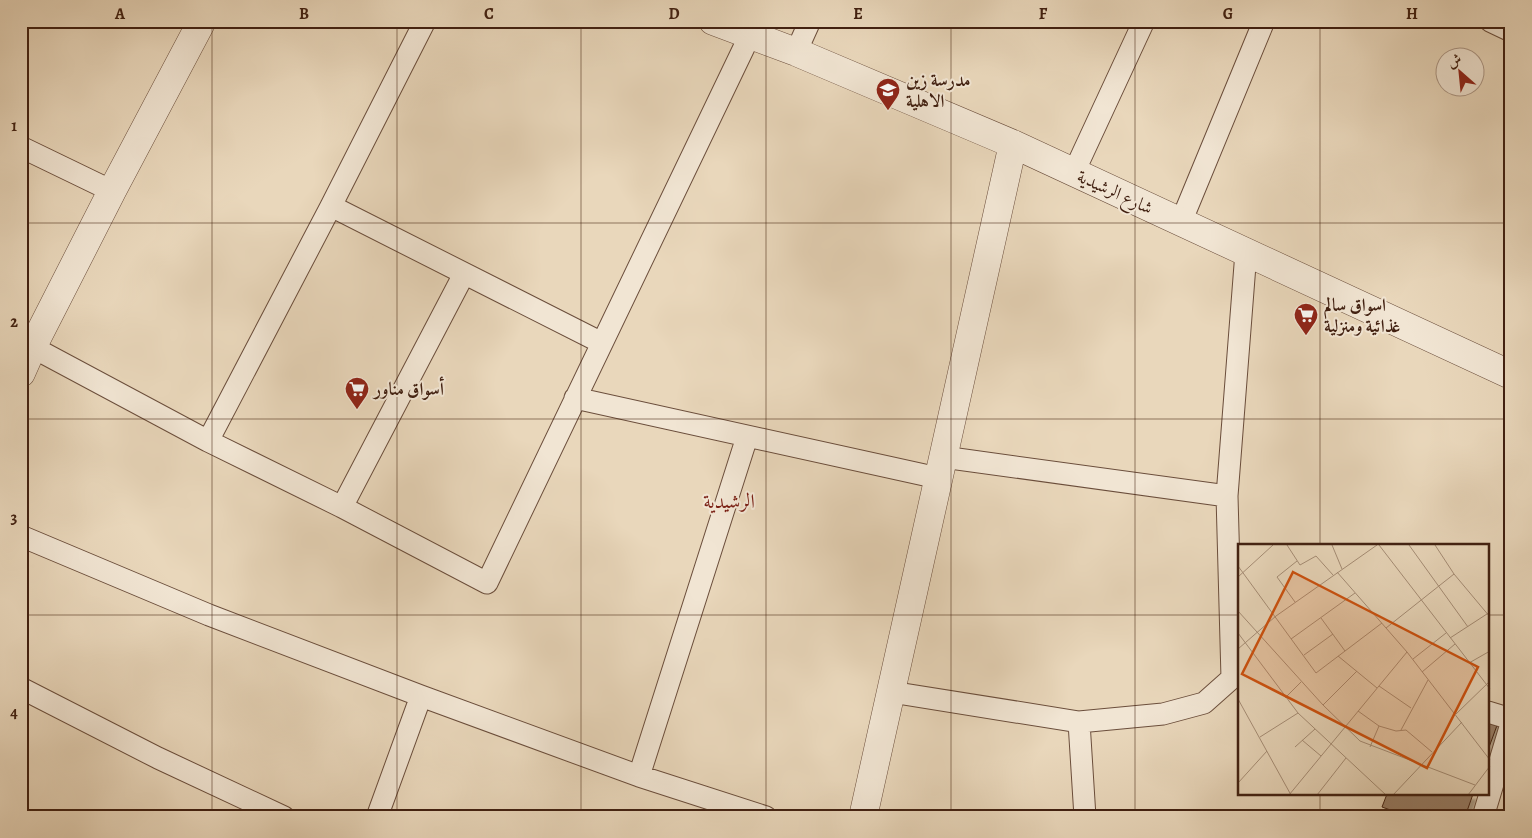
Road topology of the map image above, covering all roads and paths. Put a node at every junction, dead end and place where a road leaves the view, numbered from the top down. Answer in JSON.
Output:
{"nodes":[{"id":1,"x":202,"y":21,"type":"edge"},
{"id":2,"x":425,"y":21,"type":"edge"},
{"id":3,"x":713,"y":21,"type":"edge"},
{"id":4,"x":810,"y":21,"type":"edge"},
{"id":5,"x":1144,"y":21,"type":"edge"},
{"id":6,"x":1264,"y":21,"type":"edge"},
{"id":7,"x":1490,"y":21,"type":"edge"},
{"id":8,"x":1511,"y":31,"type":"edge"},
{"id":9,"x":750,"y":36,"type":"junction"},
{"id":10,"x":796,"y":52,"type":"junction"},
{"id":11,"x":1013,"y":144,"type":"junction"},
{"id":12,"x":21,"y":147,"type":"edge"},
{"id":13,"x":1074,"y":172,"type":"junction"},
{"id":14,"x":112,"y":192,"type":"junction"},
{"id":15,"x":331,"y":206,"type":"junction"},
{"id":16,"x":1181,"y":222,"type":"junction"},
{"id":17,"x":1246,"y":252,"type":"junction"},
{"id":18,"x":464,"y":274,"type":"junction"},
{"id":19,"x":602,"y":343,"type":"junction"},
{"id":20,"x":27,"y":344,"type":"edge"},
{"id":21,"x":21,"y":373,"type":"edge"},
{"id":22,"x":1511,"y":375,"type":"edge"},
{"id":23,"x":576,"y":398,"type":"junction"},
{"id":24,"x":747,"y":437,"type":"junction"},
{"id":25,"x":208,"y":441,"type":"junction"},
{"id":26,"x":941,"y":467,"type":"junction"},
{"id":27,"x":1227,"y":496,"type":"junction"},
{"id":28,"x":342,"y":507,"type":"junction"},
{"id":29,"x":21,"y":536,"type":"edge"},
{"id":30,"x":1236,"y":674,"type":"edge"},
{"id":31,"x":21,"y":688,"type":"edge"},
{"id":32,"x":891,"y":692,"type":"junction"},
{"id":33,"x":420,"y":696,"type":"junction"},
{"id":34,"x":1490,"y":713,"type":"edge"},
{"id":35,"x":1511,"y":719,"type":"edge"},
{"id":36,"x":1079,"y":722,"type":"junction"},
{"id":37,"x":1511,"y":724,"type":"edge"},
{"id":38,"x":639,"y":776,"type":"junction"},
{"id":39,"x":1490,"y":794,"type":"edge"},
{"id":40,"x":1489,"y":796,"type":"edge"},
{"id":41,"x":284,"y":817,"type":"edge"},
{"id":42,"x":377,"y":817,"type":"edge"},
{"id":43,"x":766,"y":817,"type":"edge"},
{"id":44,"x":863,"y":817,"type":"edge"},
{"id":45,"x":1085,"y":817,"type":"edge"},
{"id":46,"x":1483,"y":817,"type":"edge"}],
"edges":[{"from":1,"to":14,"type":"street"},
{"from":2,"to":15,"type":"street"},
{"from":3,"to":9,"type":"street","name":"شارع الرشيدية"},
{"from":4,"to":10,"type":"street"},
{"from":5,"to":13,"type":"street"},
{"from":6,"to":16,"type":"street"},
{"from":7,"to":8,"type":"street"},
{"from":9,"to":10,"type":"street","name":"شارع الرشيدية"},
{"from":9,"to":19,"type":"street"},
{"from":10,"to":11,"type":"street","name":"شارع الرشيدية"},
{"from":11,"to":13,"type":"street","name":"شارع الرشيدية"},
{"from":11,"to":26,"type":"street"},
{"from":12,"to":14,"type":"street"},
{"from":13,"to":16,"type":"street","name":"شارع الرشيدية"},
{"from":14,"to":20,"type":"street"},
{"from":15,"to":18,"type":"street"},
{"from":15,"to":25,"type":"street"},
{"from":16,"to":17,"type":"street","name":"شارع الرشيدية"},
{"from":17,"to":22,"type":"street","name":"شارع الرشيدية"},
{"from":17,"to":27,"type":"street"},
{"from":18,"to":19,"type":"street"},
{"from":18,"to":28,"type":"street"},
{"from":19,"to":23,"type":"street"},
{"from":20,"to":21,"type":"street"},
{"from":20,"to":25,"type":"street"},
{"from":23,"to":24,"type":"street"},
{"from":23,"to":28,"type":"street"},
{"from":24,"to":26,"type":"street"},
{"from":24,"to":38,"type":"street"},
{"from":25,"to":28,"type":"street"},
{"from":26,"to":27,"type":"street"},
{"from":26,"to":32,"type":"street"},
{"from":27,"to":30,"type":"street"},
{"from":29,"to":33,"type":"street"},
{"from":30,"to":36,"type":"street"},
{"from":31,"to":41,"type":"street"},
{"from":32,"to":36,"type":"street"},
{"from":32,"to":44,"type":"street"},
{"from":33,"to":38,"type":"street"},
{"from":33,"to":42,"type":"street"},
{"from":34,"to":35,"type":"street"},
{"from":36,"to":45,"type":"street"},
{"from":37,"to":39,"type":"street"},
{"from":38,"to":43,"type":"street"},
{"from":40,"to":46,"type":"street"}]}
